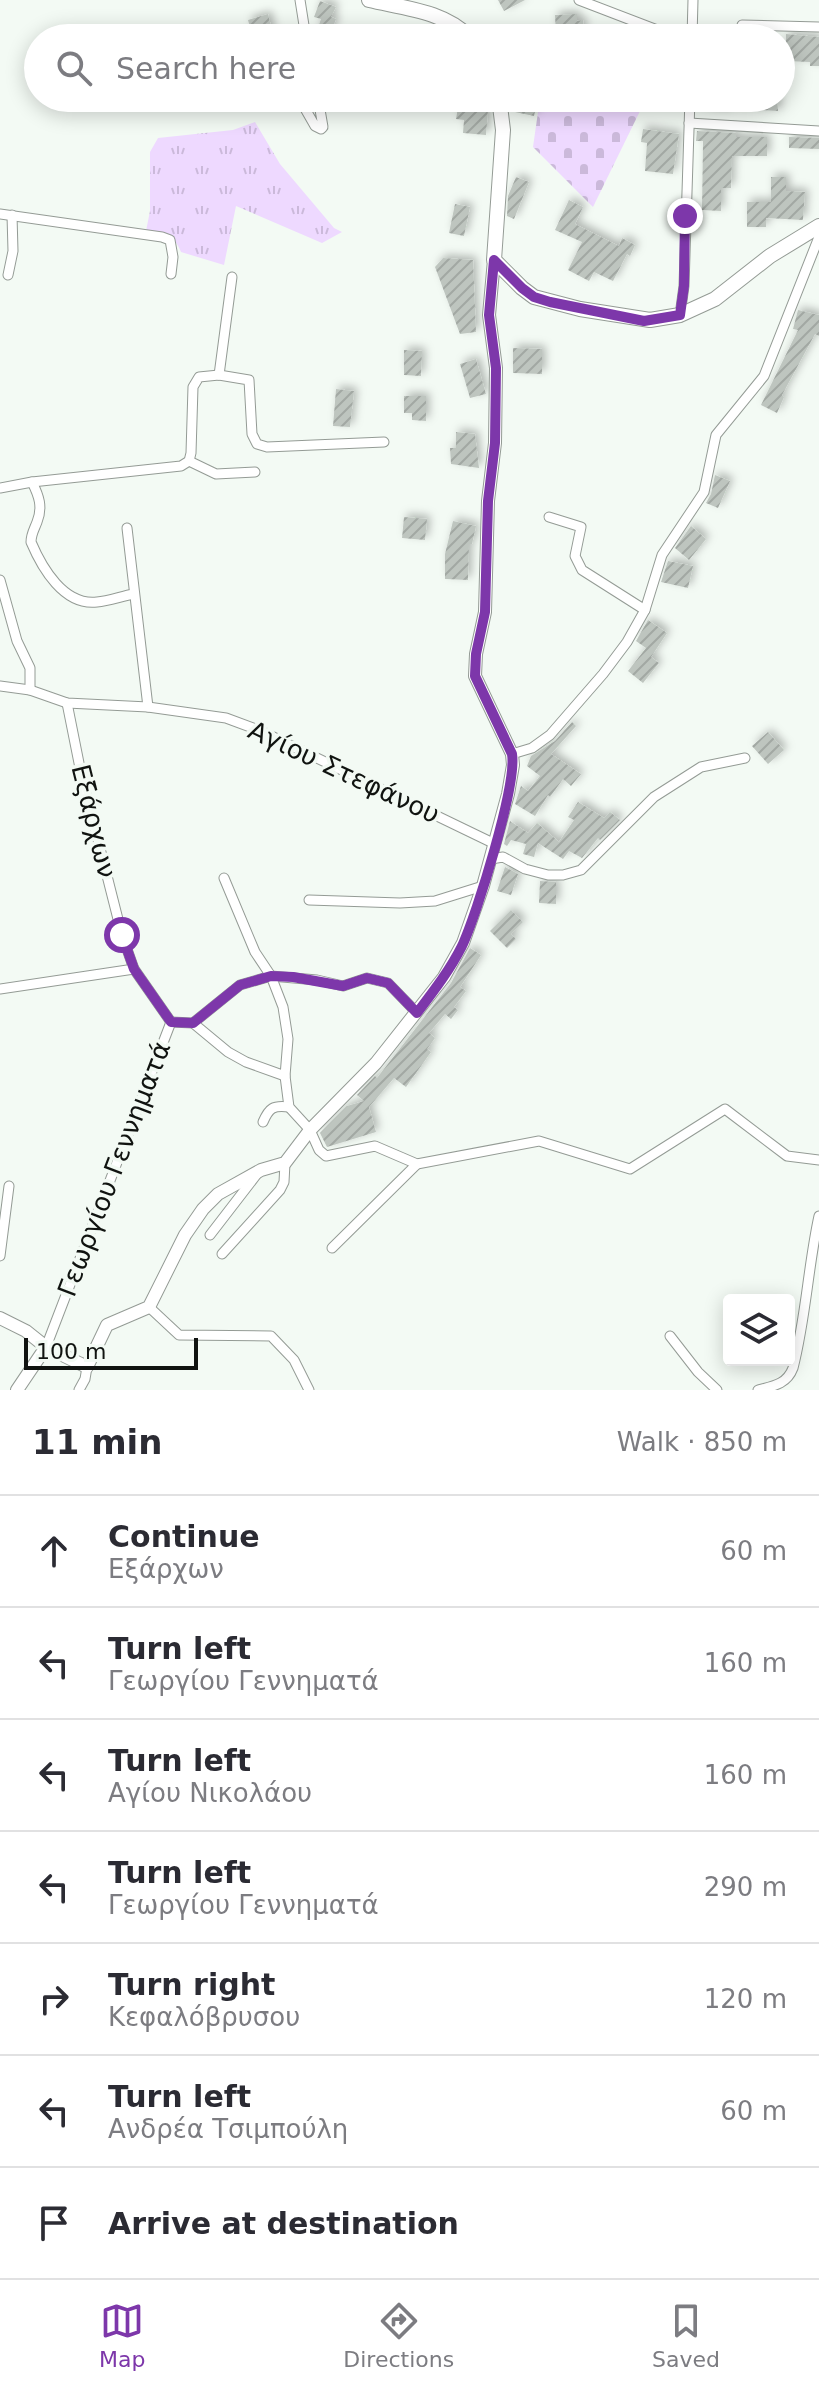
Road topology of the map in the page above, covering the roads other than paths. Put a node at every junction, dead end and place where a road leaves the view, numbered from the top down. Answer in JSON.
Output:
{"nodes":[{"id":1,"x":300,"y":0,"type":"edge"},
{"id":2,"x":369,"y":0,"type":"edge"},
{"id":3,"x":579,"y":0,"type":"edge"},
{"id":4,"x":693,"y":0,"type":"edge"},
{"id":5,"x":304,"y":24,"type":"edge"},
{"id":6,"x":454,"y":24,"type":"edge"},
{"id":7,"x":642,"y":24,"type":"edge"},
{"id":8,"x":692,"y":24,"type":"edge"},
{"id":9,"x":795,"y":26,"type":"edge"},
{"id":10,"x":819,"y":27,"type":"edge"},
{"id":11,"x":307,"y":112,"type":"edge"},
{"id":12,"x":321,"y":112,"type":"edge"},
{"id":13,"x":501,"y":112,"type":"edge"},
{"id":14,"x":689,"y":112,"type":"edge"},
{"id":15,"x":689,"y":123,"type":"junction"},
{"id":16,"x":819,"y":131,"type":"edge"},
{"id":17,"x":0,"y":214,"type":"edge"},
{"id":18,"x":12,"y":215,"type":"junction"},
{"id":19,"x":819,"y":226,"type":"edge"},
{"id":20,"x":819,"y":237,"type":"edge"},
{"id":21,"x":494,"y":260,"type":"junction"},
{"id":22,"x":171,"y":274,"type":"dead end"},
{"id":23,"x":8,"y":275,"type":"dead end"},
{"id":24,"x":232,"y":277,"type":"dead end"},
{"id":25,"x":680,"y":315,"type":"junction"},
{"id":26,"x":219,"y":375,"type":"junction"},
{"id":27,"x":384,"y":442,"type":"dead end"},
{"id":28,"x":189,"y":461,"type":"junction"},
{"id":29,"x":255,"y":472,"type":"dead end"},
{"id":30,"x":32,"y":482,"type":"junction"},
{"id":31,"x":0,"y":488,"type":"edge"},
{"id":32,"x":549,"y":517,"type":"dead end"},
{"id":33,"x":127,"y":528,"type":"dead end"},
{"id":34,"x":0,"y":580,"type":"edge"},
{"id":35,"x":134,"y":594,"type":"junction"},
{"id":36,"x":645,"y":610,"type":"junction"},
{"id":37,"x":0,"y":686,"type":"edge"},
{"id":38,"x":30,"y":690,"type":"junction"},
{"id":39,"x":67,"y":703,"type":"junction"},
{"id":40,"x":148,"y":707,"type":"junction"},
{"id":41,"x":512,"y":754,"type":"junction"},
{"id":42,"x":745,"y":758,"type":"dead end"},
{"id":43,"x":495,"y":844,"type":"junction"},
{"id":44,"x":491,"y":859,"type":"junction"},
{"id":45,"x":224,"y":878,"type":"dead end"},
{"id":46,"x":483,"y":886,"type":"junction"},
{"id":47,"x":309,"y":900,"type":"dead end"},
{"id":48,"x":134,"y":969,"type":"junction"},
{"id":49,"x":271,"y":976,"type":"junction"},
{"id":50,"x":0,"y":989,"type":"edge"},
{"id":51,"x":417,"y":1013,"type":"junction"},
{"id":52,"x":171,"y":1022,"type":"junction"},
{"id":53,"x":193,"y":1023,"type":"junction"},
{"id":54,"x":285,"y":1076,"type":"junction"},
{"id":55,"x":289,"y":1107,"type":"junction"},
{"id":56,"x":263,"y":1122,"type":"dead end"},
{"id":57,"x":310,"y":1130,"type":"junction"},
{"id":58,"x":819,"y":1160,"type":"edge"},
{"id":59,"x":285,"y":1163,"type":"junction"},
{"id":60,"x":417,"y":1164,"type":"junction"},
{"id":61,"x":261,"y":1170,"type":"junction"},
{"id":62,"x":9,"y":1186,"type":"dead end"},
{"id":63,"x":819,"y":1216,"type":"edge"},
{"id":64,"x":210,"y":1235,"type":"dead end"},
{"id":65,"x":332,"y":1248,"type":"dead end"},
{"id":66,"x":0,"y":1252,"type":"edge"},
{"id":67,"x":222,"y":1254,"type":"dead end"},
{"id":68,"x":149,"y":1307,"type":"junction"},
{"id":69,"x":806,"y":1308,"type":"junction"},
{"id":70,"x":819,"y":1309,"type":"edge"},
{"id":71,"x":0,"y":1318,"type":"edge"},
{"id":72,"x":670,"y":1336,"type":"dead end"},
{"id":73,"x":46,"y":1347,"type":"junction"},
{"id":74,"x":87,"y":1367,"type":"junction"},
{"id":75,"x":17,"y":1390,"type":"edge"},
{"id":76,"x":79,"y":1390,"type":"edge"},
{"id":77,"x":309,"y":1390,"type":"edge"},
{"id":78,"x":717,"y":1390,"type":"edge"},
{"id":79,"x":758,"y":1390,"type":"edge"}],
"edges":[{"from":1,"to":5,"type":"street"},
{"from":2,"to":6,"type":"main road"},
{"from":3,"to":7,"type":"street"},
{"from":4,"to":8,"type":"street"},
{"from":9,"to":10,"type":"street"},
{"from":11,"to":12,"type":"street"},
{"from":13,"to":21,"type":"main road"},
{"from":14,"to":15,"type":"street"},
{"from":15,"to":16,"type":"street"},
{"from":15,"to":25,"type":"street"},
{"from":17,"to":18,"type":"street"},
{"from":18,"to":22,"type":"street"},
{"from":18,"to":23,"type":"street"},
{"from":19,"to":25,"type":"main road"},
{"from":20,"to":36,"type":"street"},
{"from":21,"to":25,"type":"main road"},
{"from":21,"to":41,"type":"street"},
{"from":24,"to":26,"type":"street"},
{"from":26,"to":27,"type":"street"},
{"from":26,"to":28,"type":"street"},
{"from":28,"to":29,"type":"street"},
{"from":28,"to":30,"type":"street"},
{"from":30,"to":31,"type":"street"},
{"from":30,"to":35,"type":"street"},
{"from":32,"to":36,"type":"street"},
{"from":33,"to":35,"type":"street"},
{"from":34,"to":38,"type":"street"},
{"from":35,"to":40,"type":"street"},
{"from":36,"to":41,"type":"street"},
{"from":37,"to":38,"type":"street","name":"Αγίου Στεφάνου"},
{"from":38,"to":39,"type":"street","name":"Αγίου Στεφάνου"},
{"from":39,"to":40,"type":"street","name":"Αγίου Στεφάνου"},
{"from":39,"to":48,"type":"street","name":"Εξάρχων"},
{"from":40,"to":43,"type":"street","name":"Αγίου Στεφάνου"},
{"from":41,"to":43,"type":"street"},
{"from":42,"to":44,"type":"street"},
{"from":43,"to":44,"type":"street"},
{"from":44,"to":46,"type":"street"},
{"from":45,"to":49,"type":"street"},
{"from":46,"to":47,"type":"street"},
{"from":46,"to":51,"type":"street"},
{"from":48,"to":50,"type":"street"},
{"from":48,"to":52,"type":"street","name":"Εξάρχων"},
{"from":49,"to":51,"type":"street","name":"Γεωργίου Γεννηματά"},
{"from":49,"to":53,"type":"street","name":"Γεωργίου Γεννηματά"},
{"from":49,"to":54,"type":"street"},
{"from":51,"to":57,"type":"street"},
{"from":52,"to":53,"type":"street","name":"Γεωργίου Γεννηματά"},
{"from":52,"to":73,"type":"street","name":"Γεωργίου Γεννηματά"},
{"from":53,"to":54,"type":"street"},
{"from":54,"to":55,"type":"street"},
{"from":55,"to":56,"type":"street"},
{"from":55,"to":57,"type":"street"},
{"from":57,"to":59,"type":"street"},
{"from":57,"to":60,"type":"street"},
{"from":58,"to":60,"type":"street"},
{"from":59,"to":61,"type":"street"},
{"from":59,"to":67,"type":"street"},
{"from":60,"to":65,"type":"street"},
{"from":61,"to":64,"type":"street"},
{"from":61,"to":68,"type":"street"},
{"from":62,"to":66,"type":"street"},
{"from":63,"to":69,"type":"street"},
{"from":68,"to":74,"type":"street"},
{"from":68,"to":77,"type":"street"},
{"from":69,"to":70,"type":"street"},
{"from":69,"to":79,"type":"street"},
{"from":71,"to":73,"type":"street"},
{"from":72,"to":78,"type":"street"},
{"from":73,"to":74,"type":"street"},
{"from":73,"to":75,"type":"street","name":"Γεωργίου Γεννηματά"},
{"from":74,"to":76,"type":"street"}]}
